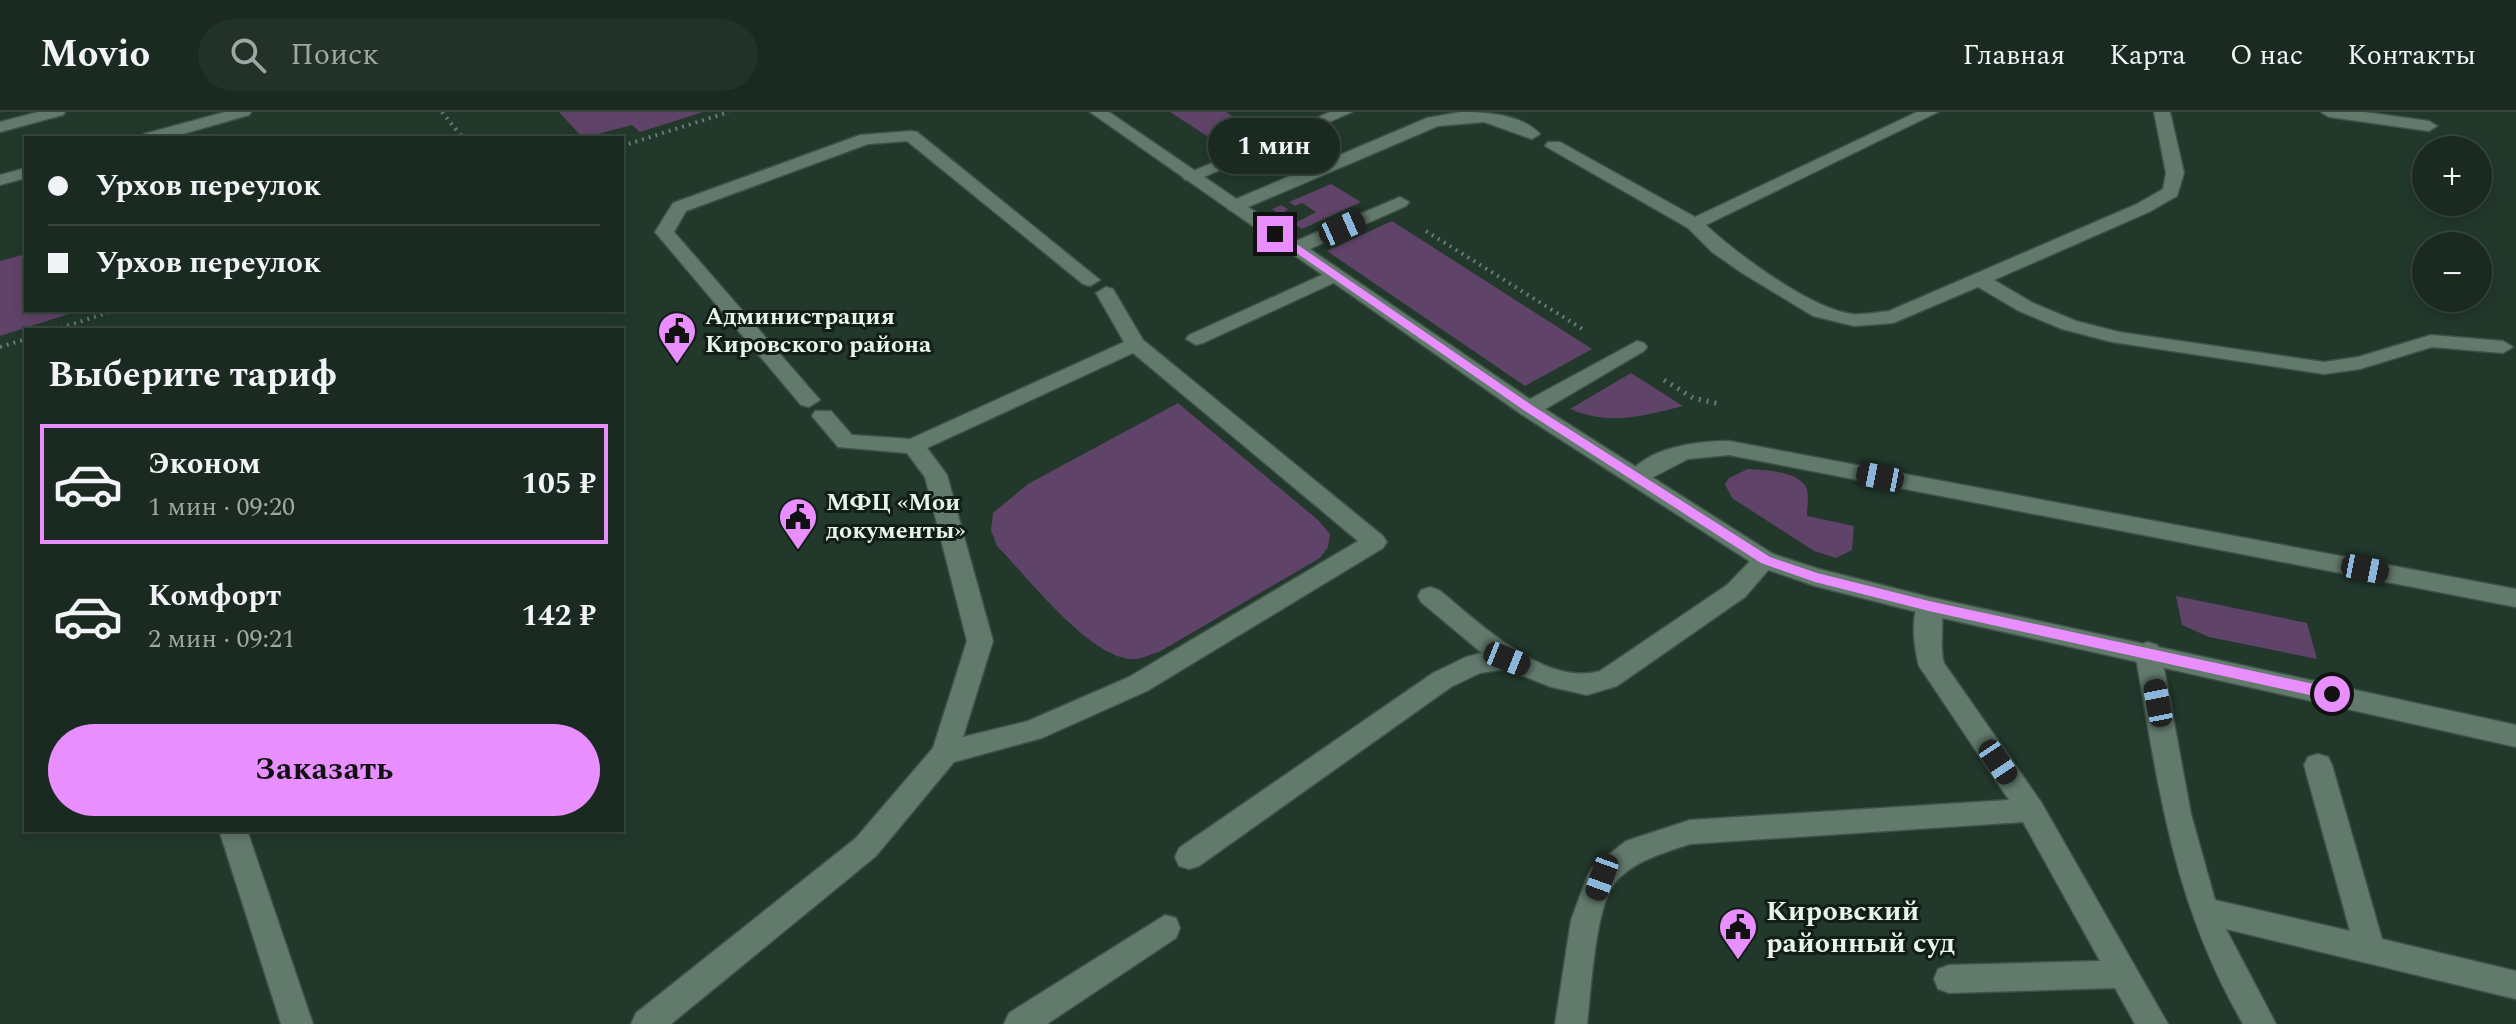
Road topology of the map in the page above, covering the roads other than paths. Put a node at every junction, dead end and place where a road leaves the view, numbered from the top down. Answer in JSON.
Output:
{"nodes":[{"id":1,"x":57,"y":112,"type":"edge"},
{"id":2,"x":243,"y":112,"type":"edge"},
{"id":3,"x":1098,"y":112,"type":"edge"},
{"id":4,"x":1344,"y":112,"type":"edge"},
{"id":5,"x":1930,"y":112,"type":"edge"},
{"id":6,"x":2162,"y":112,"type":"edge"},
{"id":7,"x":2329,"y":112,"type":"edge"},
{"id":8,"x":1485,"y":113,"type":"edge"},
{"id":9,"x":2429,"y":126,"type":"dead end"},
{"id":10,"x":0,"y":127,"type":"edge"},
{"id":11,"x":1532,"y":134,"type":"dead end"},
{"id":12,"x":157,"y":136,"type":"edge"},
{"id":13,"x":1554,"y":146,"type":"dead end"},
{"id":14,"x":24,"y":174,"type":"edge"},
{"id":15,"x":1191,"y":176,"type":"junction"},
{"id":16,"x":0,"y":180,"type":"edge"},
{"id":17,"x":1394,"y":204,"type":"road end"},
{"id":18,"x":1235,"y":206,"type":"junction"},
{"id":19,"x":1694,"y":224,"type":"junction"},
{"id":20,"x":1296,"y":248,"type":"junction"},
{"id":21,"x":1335,"y":275,"type":"junction"},
{"id":22,"x":1980,"y":280,"type":"junction"},
{"id":23,"x":1196,"y":339,"type":"dead end"},
{"id":24,"x":1135,"y":344,"type":"junction"},
{"id":25,"x":2503,"y":347,"type":"dead end"},
{"id":26,"x":1630,"y":350,"type":"road end"},
{"id":27,"x":1529,"y":409,"type":"junction"},
{"id":28,"x":913,"y":446,"type":"junction"},
{"id":29,"x":1638,"y":477,"type":"junction"},
{"id":30,"x":1765,"y":560,"type":"junction"},
{"id":31,"x":1430,"y":596,"type":"dead end"},
{"id":32,"x":2516,"y":598,"type":"edge"},
{"id":33,"x":1929,"y":606,"type":"junction"},
{"id":34,"x":2148,"y":652,"type":"junction"},
{"id":35,"x":1507,"y":659,"type":"junction"},
{"id":36,"x":2516,"y":736,"type":"edge"},
{"id":37,"x":945,"y":753,"type":"junction"},
{"id":38,"x":2318,"y":765,"type":"dead end"},
{"id":39,"x":2031,"y":810,"type":"junction"},
{"id":40,"x":234,"y":832,"type":"edge"},
{"id":41,"x":1189,"y":857,"type":"dead end"},
{"id":42,"x":2203,"y":910,"type":"junction"},
{"id":43,"x":1165,"y":928,"type":"dead end"},
{"id":44,"x":2370,"y":950,"type":"junction"},
{"id":45,"x":2124,"y":974,"type":"junction"},
{"id":46,"x":1949,"y":979,"type":"dead end"},
{"id":47,"x":2516,"y":985,"type":"edge"},
{"id":48,"x":297,"y":1024,"type":"edge"},
{"id":49,"x":647,"y":1024,"type":"edge"},
{"id":50,"x":1020,"y":1024,"type":"edge"},
{"id":51,"x":1571,"y":1024,"type":"edge"},
{"id":52,"x":2152,"y":1024,"type":"edge"},
{"id":53,"x":2260,"y":1024,"type":"edge"}],
"edges":[{"from":1,"to":10,"type":"street"},
{"from":2,"to":12,"type":"street"},
{"from":3,"to":15,"type":"street"},
{"from":4,"to":15,"type":"street"},
{"from":5,"to":19,"type":"street"},
{"from":6,"to":22,"type":"street"},
{"from":7,"to":9,"type":"street"},
{"from":8,"to":11,"type":"street"},
{"from":8,"to":18,"type":"street"},
{"from":13,"to":19,"type":"street"},
{"from":14,"to":16,"type":"street"},
{"from":15,"to":18,"type":"street"},
{"from":17,"to":20,"type":"street"},
{"from":18,"to":20,"type":"street"},
{"from":19,"to":22,"type":"street"},
{"from":20,"to":21,"type":"street"},
{"from":21,"to":23,"type":"street"},
{"from":21,"to":27,"type":"street"},
{"from":22,"to":25,"type":"street"},
{"from":24,"to":28,"type":"street"},
{"from":24,"to":28,"type":"street"},
{"from":24,"to":37,"type":"street"},
{"from":26,"to":27,"type":"street"},
{"from":27,"to":29,"type":"street"},
{"from":28,"to":37,"type":"street"},
{"from":29,"to":30,"type":"street"},
{"from":29,"to":32,"type":"street"},
{"from":30,"to":33,"type":"street"},
{"from":30,"to":35,"type":"street"},
{"from":31,"to":35,"type":"street"},
{"from":33,"to":34,"type":"street"},
{"from":33,"to":39,"type":"street"},
{"from":34,"to":36,"type":"street"},
{"from":34,"to":42,"type":"street"},
{"from":35,"to":41,"type":"street"},
{"from":37,"to":49,"type":"street"},
{"from":38,"to":44,"type":"street"},
{"from":39,"to":45,"type":"street"},
{"from":39,"to":51,"type":"street"},
{"from":40,"to":48,"type":"street"},
{"from":42,"to":44,"type":"street"},
{"from":42,"to":53,"type":"street"},
{"from":43,"to":50,"type":"street"},
{"from":44,"to":47,"type":"street"},
{"from":45,"to":46,"type":"street"},
{"from":45,"to":52,"type":"street"}]}
